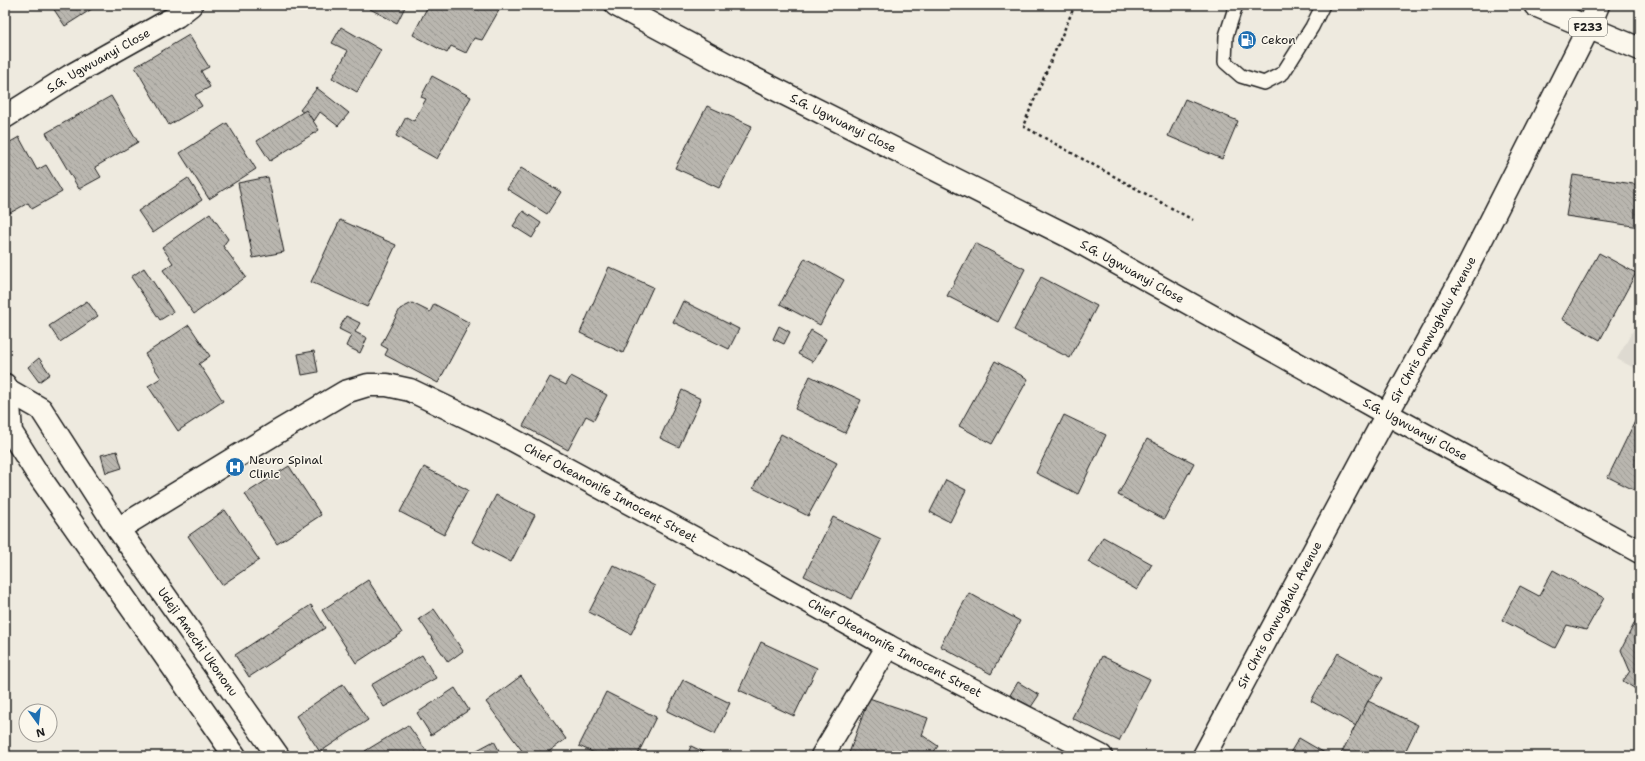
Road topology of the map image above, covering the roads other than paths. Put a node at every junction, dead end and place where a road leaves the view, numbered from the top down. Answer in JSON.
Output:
{"nodes":[{"id":1,"x":191,"y":5,"type":"edge"},
{"id":2,"x":616,"y":5,"type":"edge"},
{"id":3,"x":1236,"y":5,"type":"edge"},
{"id":4,"x":1323,"y":5,"type":"edge"},
{"id":5,"x":1536,"y":5,"type":"edge"},
{"id":6,"x":1598,"y":5,"type":"edge"},
{"id":7,"x":1589,"y":27,"type":"junction"},
{"id":8,"x":1640,"y":49,"type":"edge"},
{"id":9,"x":5,"y":117,"type":"edge"},
{"id":10,"x":6,"y":388,"type":"edge"},
{"id":11,"x":1387,"y":414,"type":"junction"},
{"id":12,"x":118,"y":529,"type":"junction"},
{"id":13,"x":1640,"y":552,"type":"edge"},
{"id":14,"x":888,"y":646,"type":"junction"},
{"id":15,"x":235,"y":756,"type":"edge"},
{"id":16,"x":278,"y":756,"type":"edge"},
{"id":17,"x":822,"y":756,"type":"edge"},
{"id":18,"x":1101,"y":756,"type":"edge"},
{"id":19,"x":1204,"y":756,"type":"edge"}],
"edges":[{"from":1,"to":9,"type":"street","name":"S.G. Ugwuanyi Close"},
{"from":2,"to":11,"type":"street","name":"S.G. Ugwuanyi Close"},
{"from":3,"to":4,"type":"lane"},
{"from":5,"to":7,"type":"street","number":"F233"},
{"from":6,"to":7,"type":"street","name":"Sir Chris Onwughalu Avenue"},
{"from":7,"to":8,"type":"street","number":"F233"},
{"from":7,"to":11,"type":"street","name":"Sir Chris Onwughalu Avenue"},
{"from":10,"to":12,"type":"street","name":"Udeji Amechi Ukononu"},
{"from":10,"to":15,"type":"street"},
{"from":11,"to":13,"type":"street","name":"S.G. Ugwuanyi Close"},
{"from":11,"to":19,"type":"street","name":"Sir Chris Onwughalu Avenue"},
{"from":12,"to":14,"type":"street","name":"Chief Okeanonife Innocent Street"},
{"from":12,"to":16,"type":"street","name":"Udeji Amechi Ukononu"},
{"from":14,"to":17,"type":"street"},
{"from":14,"to":18,"type":"street","name":"Chief Okeanonife Innocent Street"}]}
